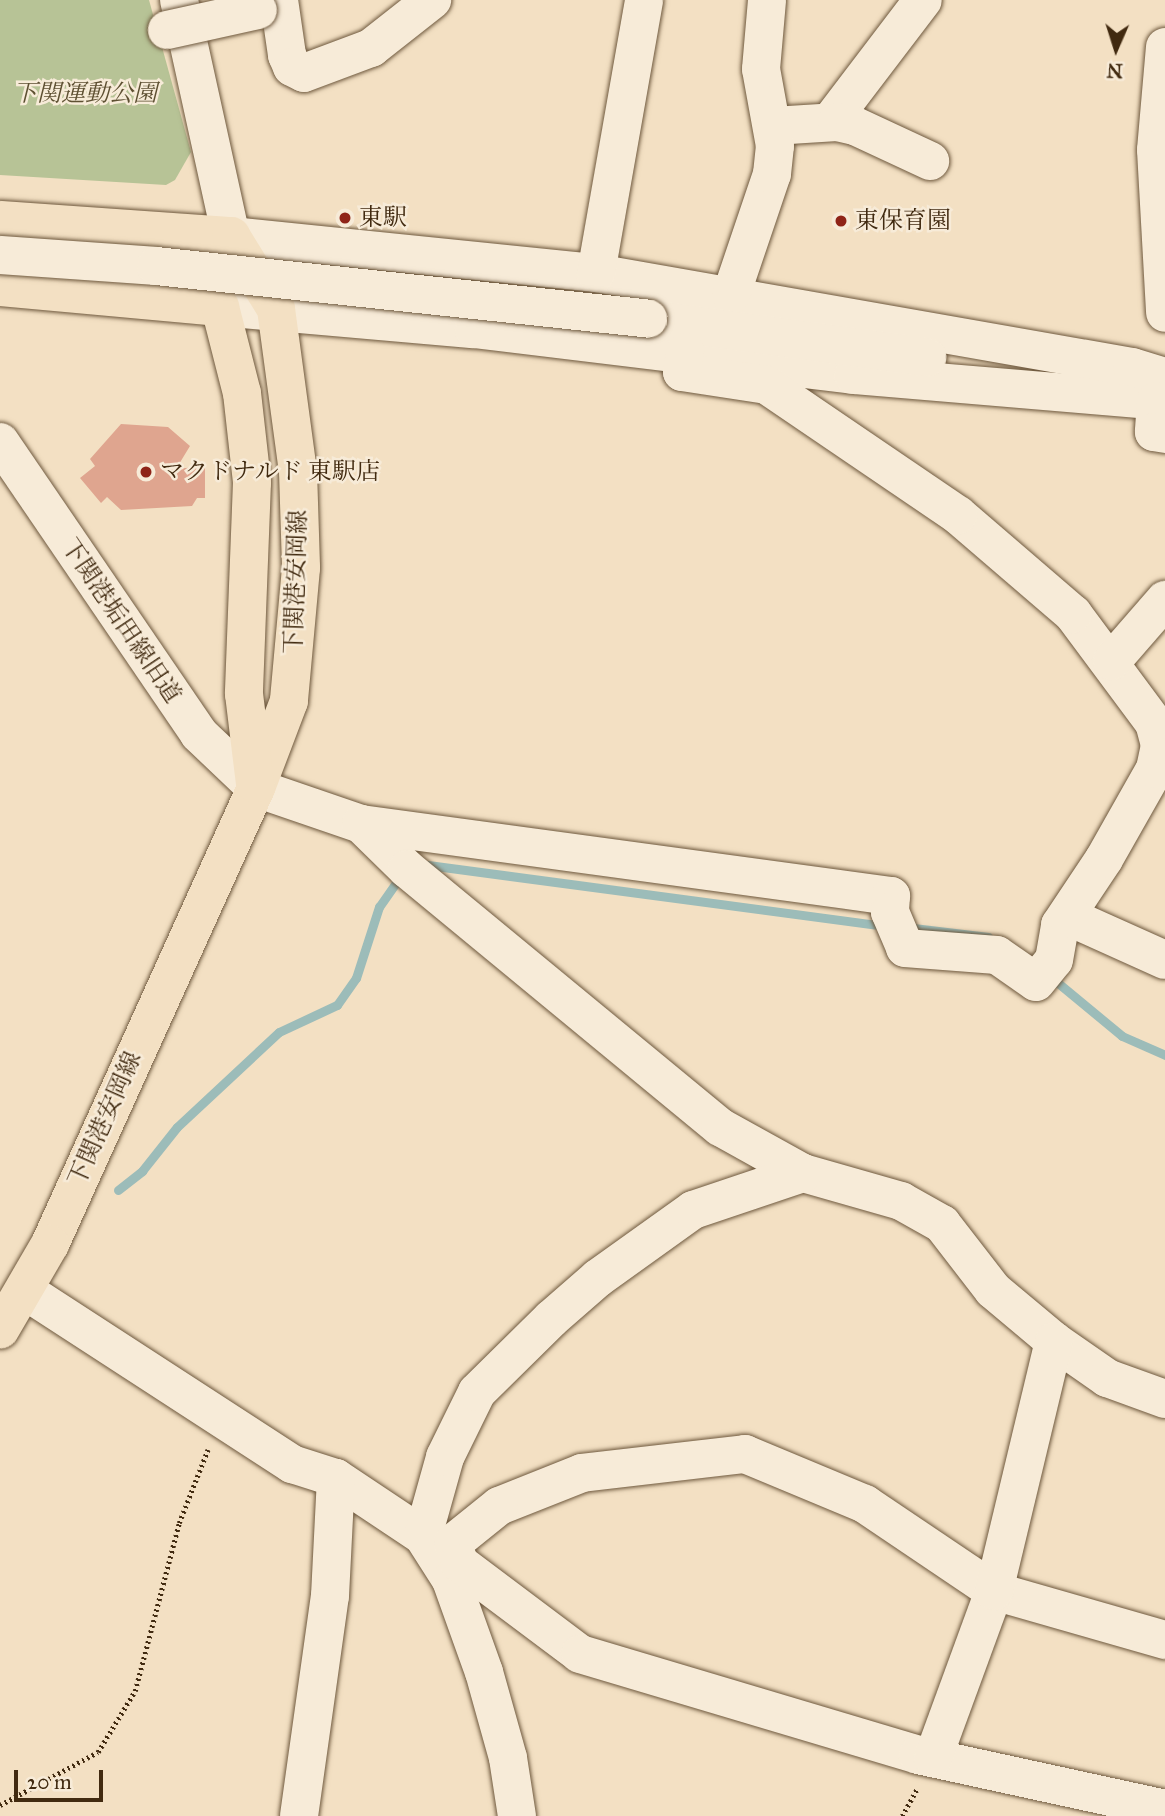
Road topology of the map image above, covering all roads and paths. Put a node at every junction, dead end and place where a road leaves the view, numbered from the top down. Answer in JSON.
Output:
{"nodes":[{"id":1,"x":432,"y":0,"type":"edge"},
{"id":2,"x":644,"y":0,"type":"edge"},
{"id":3,"x":767,"y":0,"type":"edge"},
{"id":4,"x":923,"y":0,"type":"edge"},
{"id":5,"x":272,"y":5,"type":"edge"},
{"id":6,"x":173,"y":15,"type":"edge"},
{"id":7,"x":1165,"y":47,"type":"edge"},
{"id":8,"x":830,"y":122,"type":"junction"},
{"id":9,"x":773,"y":126,"type":"junction"},
{"id":10,"x":930,"y":161,"type":"dead end"},
{"id":11,"x":0,"y":220,"type":"edge"},
{"id":12,"x":231,"y":236,"type":"junction"},
{"id":13,"x":0,"y":255,"type":"edge"},
{"id":14,"x":596,"y":273,"type":"junction"},
{"id":15,"x":0,"y":287,"type":"edge"},
{"id":16,"x":731,"y":295,"type":"junction"},
{"id":17,"x":220,"y":307,"type":"junction"},
{"id":18,"x":276,"y":309,"type":"junction"},
{"id":19,"x":1165,"y":313,"type":"edge"},
{"id":20,"x":685,"y":352,"type":"junction"},
{"id":21,"x":1163,"y":391,"type":"edge"},
{"id":22,"x":0,"y":442,"type":"edge"},
{"id":23,"x":1165,"y":600,"type":"edge"},
{"id":24,"x":1111,"y":661,"type":"junction"},
{"id":25,"x":256,"y":788,"type":"junction"},
{"id":26,"x":361,"y":824,"type":"junction"},
{"id":27,"x":1067,"y":916,"type":"junction"},
{"id":28,"x":1165,"y":960,"type":"edge"},
{"id":29,"x":803,"y":1173,"type":"junction"},
{"id":30,"x":24,"y":1290,"type":"junction"},
{"id":31,"x":0,"y":1331,"type":"edge"},
{"id":32,"x":1054,"y":1341,"type":"junction"},
{"id":33,"x":1165,"y":1399,"type":"edge"},
{"id":34,"x":228,"y":1419,"type":"junction"},
{"id":35,"x":337,"y":1478,"type":"junction"},
{"id":36,"x":423,"y":1536,"type":"junction"},
{"id":37,"x":994,"y":1591,"type":"junction"},
{"id":38,"x":1165,"y":1640,"type":"edge"},
{"id":39,"x":933,"y":1758,"type":"junction"},
{"id":40,"x":0,"y":1805,"type":"edge"},
{"id":41,"x":1165,"y":1810,"type":"edge"},
{"id":42,"x":299,"y":1816,"type":"edge"},
{"id":43,"x":517,"y":1816,"type":"edge"}],
"edges":[{"from":1,"to":5,"type":"street"},
{"from":2,"to":14,"type":"street"},
{"from":3,"to":9,"type":"street"},
{"from":4,"to":8,"type":"street"},
{"from":5,"to":6,"type":"street","bridge":true},
{"from":6,"to":12,"type":"street"},
{"from":7,"to":19,"type":"street"},
{"from":8,"to":9,"type":"street"},
{"from":8,"to":10,"type":"street"},
{"from":9,"to":16,"type":"street"},
{"from":11,"to":12,"type":"main road"},
{"from":12,"to":14,"type":"street"},
{"from":12,"to":17,"type":"street"},
{"from":12,"to":18,"type":"main road","name":"下関港安岡線"},
{"from":13,"to":21,"type":"street","bridge":true},
{"from":14,"to":16,"type":"street"},
{"from":15,"to":17,"type":"main road"},
{"from":16,"to":21,"type":"street"},
{"from":17,"to":18,"type":"street"},
{"from":17,"to":25,"type":"main road","name":"下関港安岡線"},
{"from":18,"to":20,"type":"street"},
{"from":18,"to":25,"type":"main road","name":"下関港安岡線"},
{"from":20,"to":21,"type":"street"},
{"from":20,"to":24,"type":"street"},
{"from":22,"to":25,"type":"street","name":"下関港垢田線旧道"},
{"from":23,"to":24,"type":"street"},
{"from":24,"to":27,"type":"street"},
{"from":25,"to":26,"type":"street"},
{"from":25,"to":30,"type":"main road","name":"下関港安岡線"},
{"from":26,"to":27,"type":"street"},
{"from":26,"to":29,"type":"street"},
{"from":27,"to":28,"type":"street"},
{"from":29,"to":32,"type":"street"},
{"from":29,"to":36,"type":"street"},
{"from":30,"to":31,"type":"main road","name":"下関港安岡線"},
{"from":30,"to":34,"type":"street"},
{"from":32,"to":33,"type":"street"},
{"from":32,"to":37,"type":"street"},
{"from":34,"to":35,"type":"street"},
{"from":34,"to":40,"type":"path"},
{"from":35,"to":36,"type":"street"},
{"from":35,"to":42,"type":"street"},
{"from":36,"to":43,"type":"street"},
{"from":37,"to":38,"type":"street"},
{"from":37,"to":39,"type":"street"},
{"from":37,"to":39,"type":"street"},
{"from":39,"to":41,"type":"street"}]}
